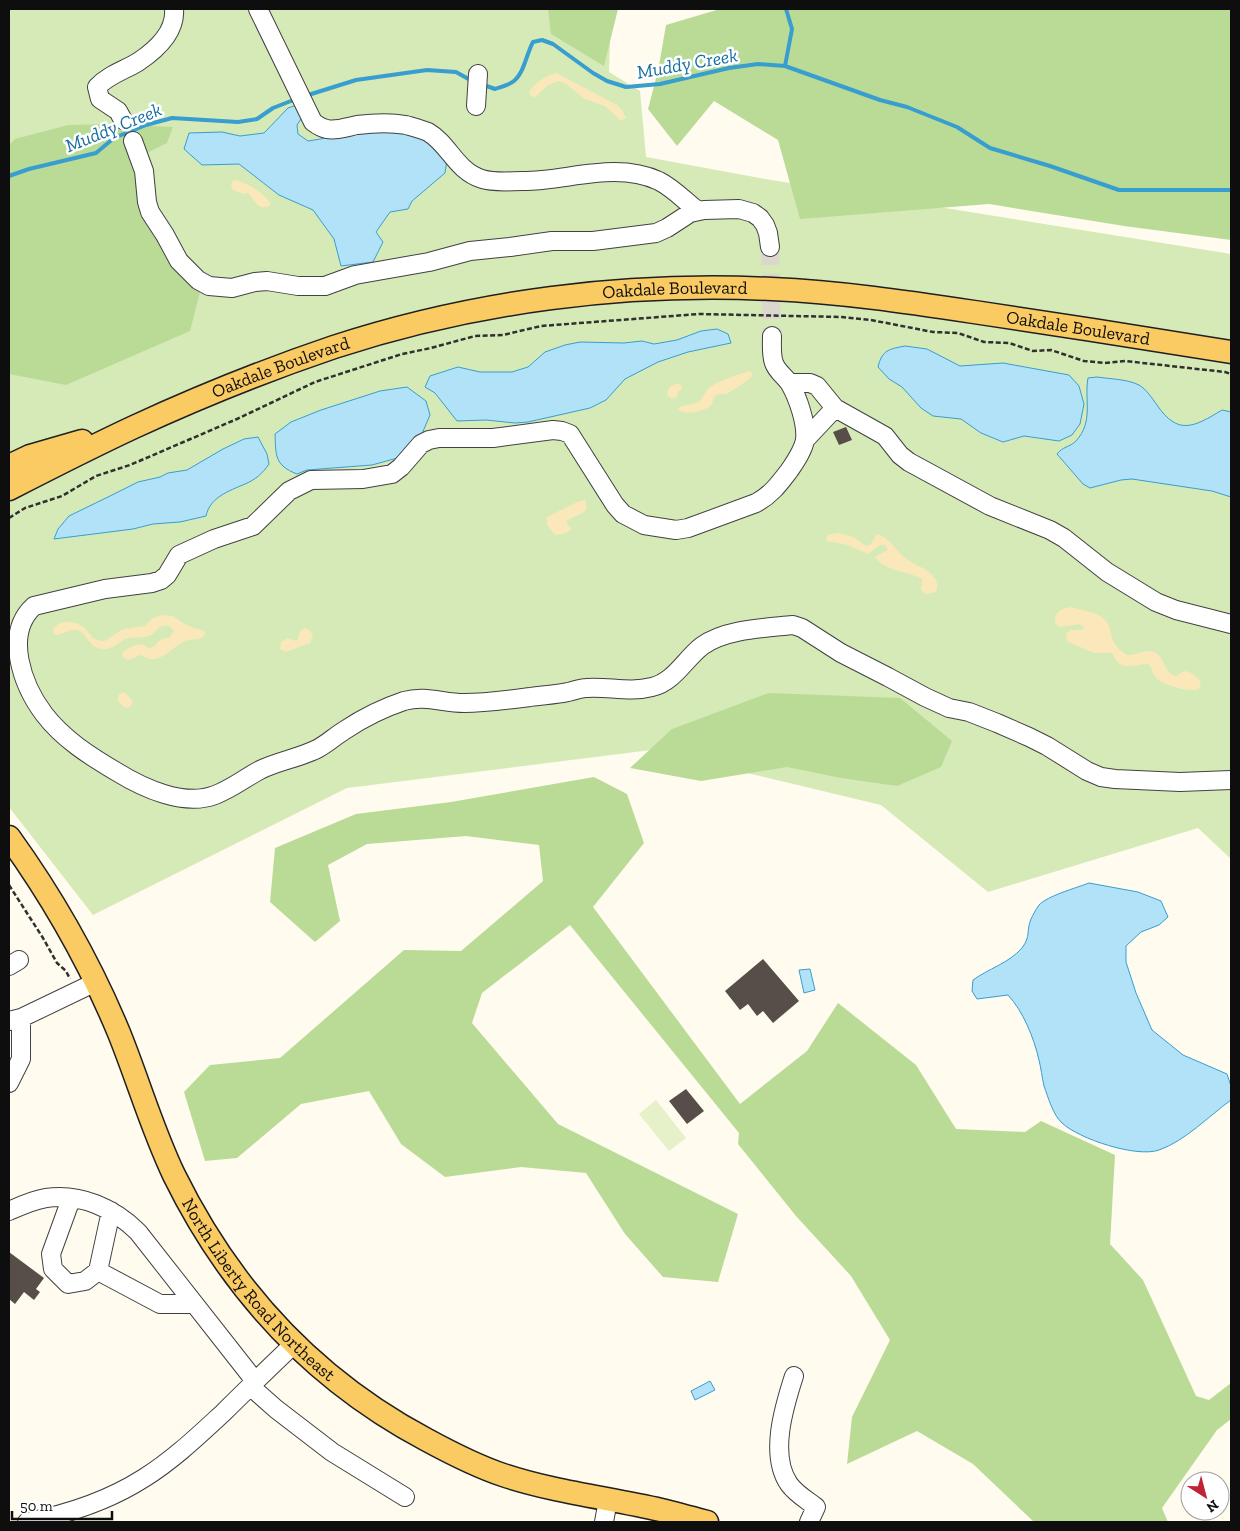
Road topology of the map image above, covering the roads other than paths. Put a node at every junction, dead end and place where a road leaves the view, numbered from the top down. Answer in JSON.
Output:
{"nodes":[{"id":1,"x":174,"y":9,"type":"edge"},
{"id":2,"x":258,"y":9,"type":"edge"},
{"id":3,"x":478,"y":74,"type":"dead end"},
{"id":4,"x":476,"y":106,"type":"dead end"},
{"id":5,"x":123,"y":120,"type":"dead end"},
{"id":6,"x":133,"y":141,"type":"dead end"},
{"id":7,"x":698,"y":211,"type":"junction"},
{"id":8,"x":770,"y":247,"type":"tunnel mouth"},
{"id":9,"x":772,"y":336,"type":"tunnel mouth"},
{"id":10,"x":1231,"y":352,"type":"edge"},
{"id":11,"x":790,"y":384,"type":"junction"},
{"id":12,"x":834,"y":408,"type":"junction"},
{"id":13,"x":136,"y":426,"type":"junction"},
{"id":14,"x":805,"y":440,"type":"junction"},
{"id":15,"x":9,"y":466,"type":"edge"},
{"id":16,"x":9,"y":489,"type":"edge"},
{"id":17,"x":1231,"y":624,"type":"edge"},
{"id":18,"x":1231,"y":780,"type":"edge"},
{"id":19,"x":9,"y":837,"type":"edge"},
{"id":20,"x":86,"y":987,"type":"junction"},
{"id":21,"x":15,"y":1020,"type":"edge"},
{"id":22,"x":9,"y":1083,"type":"edge"},
{"id":23,"x":71,"y":1199,"type":"junction"},
{"id":24,"x":9,"y":1211,"type":"edge"},
{"id":25,"x":111,"y":1211,"type":"junction"},
{"id":26,"x":98,"y":1271,"type":"junction"},
{"id":27,"x":194,"y":1304,"type":"junction"},
{"id":28,"x":294,"y":1344,"type":"junction"},
{"id":29,"x":794,"y":1376,"type":"dead end"},
{"id":30,"x":252,"y":1384,"type":"junction"},
{"id":31,"x":405,"y":1497,"type":"dead end"},
{"id":32,"x":608,"y":1500,"type":"junction"},
{"id":33,"x":27,"y":1522,"type":"edge"},
{"id":34,"x":604,"y":1522,"type":"edge"},
{"id":35,"x":707,"y":1522,"type":"edge"},
{"id":36,"x":809,"y":1522,"type":"edge"}],
"edges":[{"from":1,"to":5,"type":"street"},
{"from":2,"to":7,"type":"street"},
{"from":3,"to":4,"type":"street"},
{"from":6,"to":7,"type":"street"},
{"from":7,"to":8,"type":"street"},
{"from":9,"to":11,"type":"street"},
{"from":10,"to":13,"type":"main road","name":"Oakdale Boulevard"},
{"from":11,"to":12,"type":"street"},
{"from":11,"to":14,"type":"street"},
{"from":12,"to":14,"type":"street"},
{"from":12,"to":17,"type":"street"},
{"from":13,"to":15,"type":"main road","name":"Oakdale Boulevard"},
{"from":13,"to":16,"type":"main road","name":"Oakdale Boulevard"},
{"from":14,"to":18,"type":"street"},
{"from":19,"to":20,"type":"main road","name":"North Liberty Road Northeast"},
{"from":20,"to":21,"type":"street"},
{"from":20,"to":28,"type":"main road","name":"North Liberty Road Northeast"},
{"from":21,"to":22,"type":"street"},
{"from":23,"to":24,"type":"street"},
{"from":23,"to":25,"type":"street"},
{"from":23,"to":26,"type":"street"},
{"from":25,"to":26,"type":"street"},
{"from":25,"to":27,"type":"street"},
{"from":26,"to":27,"type":"street"},
{"from":27,"to":30,"type":"street"},
{"from":28,"to":30,"type":"street"},
{"from":28,"to":32,"type":"main road","name":"North Liberty Road Northeast"},
{"from":29,"to":36,"type":"street"},
{"from":30,"to":31,"type":"street"},
{"from":30,"to":33,"type":"street"},
{"from":32,"to":34,"type":"street"},
{"from":32,"to":35,"type":"main road","name":"North Liberty Road Northeast"}]}
